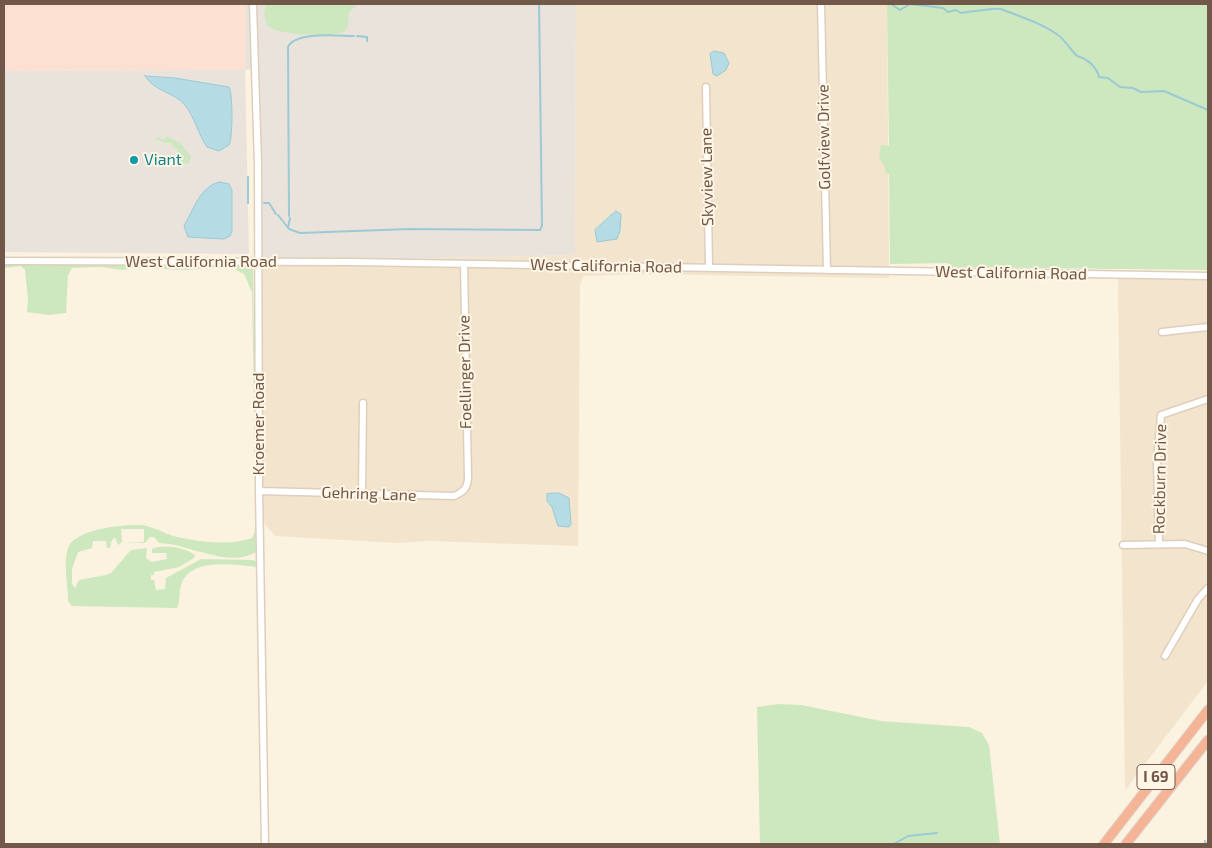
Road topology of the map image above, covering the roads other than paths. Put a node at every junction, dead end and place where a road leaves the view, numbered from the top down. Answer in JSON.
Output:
{"nodes":[{"id":1,"x":253,"y":4,"type":"edge"},
{"id":2,"x":821,"y":4,"type":"edge"},
{"id":3,"x":706,"y":87,"type":"dead end"},
{"id":4,"x":4,"y":261,"type":"edge"},
{"id":5,"x":258,"y":262,"type":"junction"},
{"id":6,"x":464,"y":264,"type":"junction"},
{"id":7,"x":709,"y":268,"type":"junction"},
{"id":8,"x":827,"y":270,"type":"junction"},
{"id":9,"x":1208,"y":276,"type":"edge"},
{"id":10,"x":1208,"y":327,"type":"edge"},
{"id":11,"x":1162,"y":332,"type":"dead end"},
{"id":12,"x":1208,"y":399,"type":"edge"},
{"id":13,"x":363,"y":403,"type":"dead end"},
{"id":14,"x":468,"y":479,"type":"joint"},
{"id":15,"x":259,"y":491,"type":"junction"},
{"id":16,"x":362,"y":494,"type":"junction"},
{"id":17,"x":1159,"y":544,"type":"junction"},
{"id":18,"x":1123,"y":545,"type":"dead end"},
{"id":19,"x":1208,"y":551,"type":"edge"},
{"id":20,"x":1208,"y":588,"type":"edge"},
{"id":21,"x":1166,"y":656,"type":"dead end"},
{"id":22,"x":1208,"y":710,"type":"edge"},
{"id":23,"x":1208,"y":740,"type":"edge"},
{"id":24,"x":265,"y":844,"type":"edge"},
{"id":25,"x":1104,"y":844,"type":"edge"},
{"id":26,"x":1126,"y":844,"type":"edge"}],
"edges":[{"from":1,"to":5,"type":"street","name":"Kroemer Road"},
{"from":2,"to":8,"type":"street","name":"Golfview Drive"},
{"from":3,"to":7,"type":"street","name":"Skyview Lane"},
{"from":4,"to":5,"type":"street","name":"West California Road"},
{"from":5,"to":6,"type":"street","name":"West California Road"},
{"from":5,"to":15,"type":"street","name":"Kroemer Road"},
{"from":6,"to":7,"type":"street","name":"West California Road"},
{"from":6,"to":14,"type":"street","name":"Foellinger Drive"},
{"from":7,"to":8,"type":"street","name":"West California Road"},
{"from":8,"to":9,"type":"street","name":"West California Road"},
{"from":10,"to":11,"type":"street"},
{"from":12,"to":17,"type":"street","name":"Rockburn Drive"},
{"from":13,"to":16,"type":"street"},
{"from":14,"to":16,"type":"street","name":"Gehring Lane"},
{"from":15,"to":16,"type":"street","name":"Gehring Lane"},
{"from":15,"to":24,"type":"street","name":"Kroemer Road"},
{"from":17,"to":18,"type":"street"},
{"from":17,"to":19,"type":"street"},
{"from":20,"to":21,"type":"street"},
{"from":22,"to":25,"type":"highway","number":"I 69"},
{"from":23,"to":26,"type":"highway","number":"I 69"}]}
